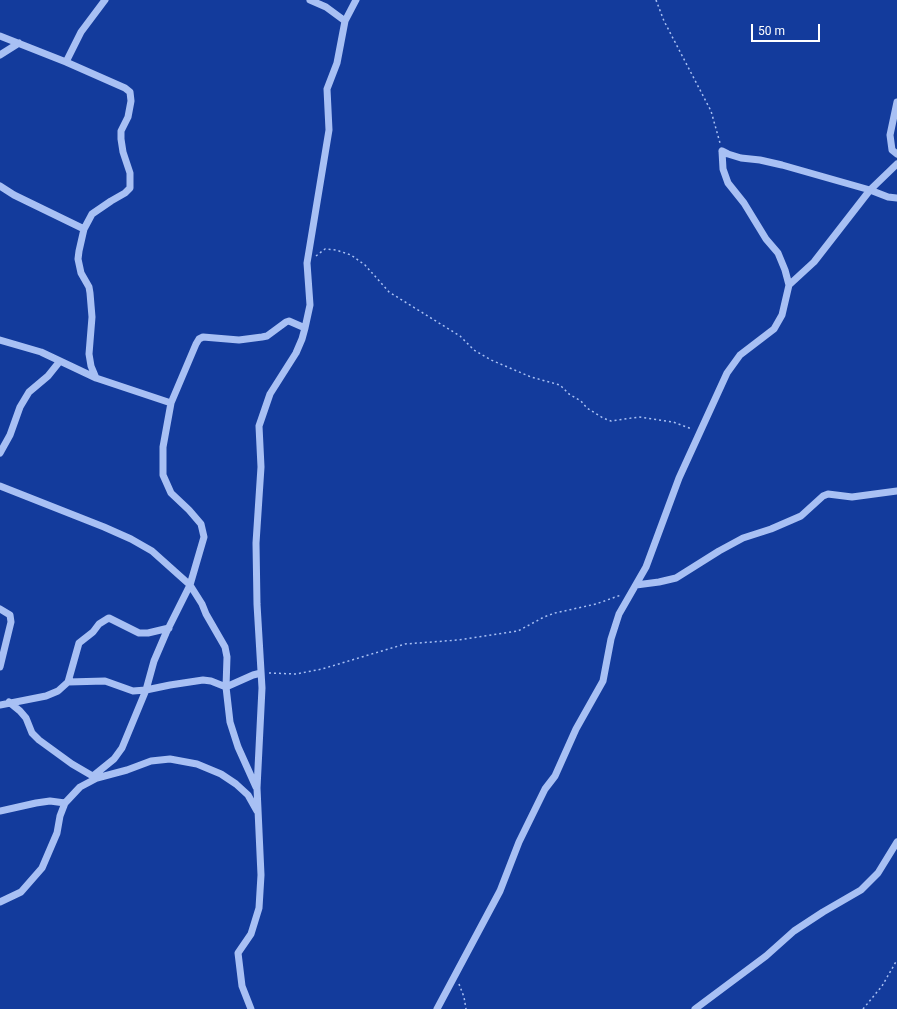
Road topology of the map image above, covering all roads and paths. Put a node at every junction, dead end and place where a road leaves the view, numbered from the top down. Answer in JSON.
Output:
{"nodes":[{"id":1,"x":105,"y":0,"type":"edge"},
{"id":2,"x":310,"y":0,"type":"edge"},
{"id":3,"x":356,"y":0,"type":"edge"},
{"id":4,"x":656,"y":0,"type":"edge"},
{"id":5,"x":345,"y":21,"type":"junction"},
{"id":6,"x":0,"y":36,"type":"edge"},
{"id":7,"x":18,"y":43,"type":"junction"},
{"id":8,"x":0,"y":55,"type":"edge"},
{"id":9,"x":66,"y":62,"type":"junction"},
{"id":10,"x":897,"y":102,"type":"edge"},
{"id":11,"x":722,"y":150,"type":"junction"},
{"id":12,"x":897,"y":154,"type":"edge"},
{"id":13,"x":897,"y":164,"type":"edge"},
{"id":14,"x":0,"y":186,"type":"edge"},
{"id":15,"x":870,"y":190,"type":"junction"},
{"id":16,"x":897,"y":198,"type":"edge"},
{"id":17,"x":84,"y":229,"type":"junction"},
{"id":18,"x":307,"y":263,"type":"junction"},
{"id":19,"x":789,"y":285,"type":"junction"},
{"id":20,"x":305,"y":328,"type":"junction"},
{"id":21,"x":0,"y":340,"type":"edge"},
{"id":22,"x":60,"y":361,"type":"junction"},
{"id":23,"x":96,"y":378,"type":"junction"},
{"id":24,"x":171,"y":403,"type":"junction"},
{"id":25,"x":700,"y":432,"type":"junction"},
{"id":26,"x":0,"y":453,"type":"edge"},
{"id":27,"x":0,"y":486,"type":"edge"},
{"id":28,"x":897,"y":491,"type":"edge"},
{"id":29,"x":190,"y":585,"type":"junction"},
{"id":30,"x":634,"y":588,"type":"junction"},
{"id":31,"x":0,"y":609,"type":"edge"},
{"id":32,"x":169,"y":628,"type":"junction"},
{"id":33,"x":0,"y":667,"type":"edge"},
{"id":34,"x":261,"y":673,"type":"junction"},
{"id":35,"x":68,"y":682,"type":"junction"},
{"id":36,"x":226,"y":687,"type":"junction"},
{"id":37,"x":146,"y":690,"type":"junction"},
{"id":38,"x":9,"y":702,"type":"junction"},
{"id":39,"x":0,"y":705,"type":"edge"},
{"id":40,"x":95,"y":777,"type":"junction"},
{"id":41,"x":257,"y":788,"type":"junction"},
{"id":42,"x":65,"y":803,"type":"junction"},
{"id":43,"x":0,"y":811,"type":"edge"},
{"id":44,"x":257,"y":812,"type":"junction"},
{"id":45,"x":897,"y":842,"type":"edge"},
{"id":46,"x":0,"y":902,"type":"edge"},
{"id":47,"x":897,"y":960,"type":"edge"},
{"id":48,"x":455,"y":977,"type":"junction"},
{"id":49,"x":251,"y":1009,"type":"edge"},
{"id":50,"x":437,"y":1009,"type":"edge"},
{"id":51,"x":466,"y":1009,"type":"edge"},
{"id":52,"x":695,"y":1009,"type":"edge"},
{"id":53,"x":863,"y":1009,"type":"edge"}],
"edges":[{"from":1,"to":9,"type":"street"},
{"from":2,"to":5,"type":"street"},
{"from":3,"to":5,"type":"street"},
{"from":4,"to":11,"type":"path"},
{"from":5,"to":18,"type":"street"},
{"from":6,"to":7,"type":"street"},
{"from":7,"to":8,"type":"street"},
{"from":7,"to":9,"type":"street"},
{"from":9,"to":17,"type":"street"},
{"from":10,"to":12,"type":"street"},
{"from":11,"to":15,"type":"street"},
{"from":11,"to":19,"type":"street"},
{"from":13,"to":15,"type":"street"},
{"from":14,"to":17,"type":"street"},
{"from":15,"to":16,"type":"street"},
{"from":15,"to":19,"type":"street"},
{"from":17,"to":23,"type":"street"},
{"from":18,"to":20,"type":"street"},
{"from":18,"to":25,"type":"path"},
{"from":19,"to":25,"type":"street"},
{"from":20,"to":24,"type":"street"},
{"from":20,"to":34,"type":"street"},
{"from":21,"to":22,"type":"street"},
{"from":22,"to":23,"type":"street"},
{"from":22,"to":26,"type":"street"},
{"from":23,"to":24,"type":"street"},
{"from":24,"to":29,"type":"street"},
{"from":25,"to":30,"type":"street"},
{"from":27,"to":29,"type":"street"},
{"from":28,"to":30,"type":"street"},
{"from":29,"to":32,"type":"street"},
{"from":29,"to":36,"type":"street"},
{"from":30,"to":34,"type":"path"},
{"from":30,"to":48,"type":"street"},
{"from":31,"to":33,"type":"street"},
{"from":32,"to":35,"type":"street"},
{"from":32,"to":37,"type":"street"},
{"from":34,"to":36,"type":"street"},
{"from":34,"to":41,"type":"street"},
{"from":35,"to":37,"type":"street"},
{"from":35,"to":38,"type":"street"},
{"from":36,"to":37,"type":"street"},
{"from":36,"to":41,"type":"street"},
{"from":37,"to":40,"type":"street"},
{"from":38,"to":39,"type":"street"},
{"from":38,"to":40,"type":"street"},
{"from":40,"to":42,"type":"street"},
{"from":40,"to":44,"type":"street"},
{"from":41,"to":44,"type":"street"},
{"from":42,"to":43,"type":"street"},
{"from":42,"to":46,"type":"street"},
{"from":44,"to":49,"type":"street"},
{"from":45,"to":52,"type":"street"},
{"from":47,"to":53,"type":"path"},
{"from":48,"to":50,"type":"street"},
{"from":48,"to":51,"type":"path"}]}
